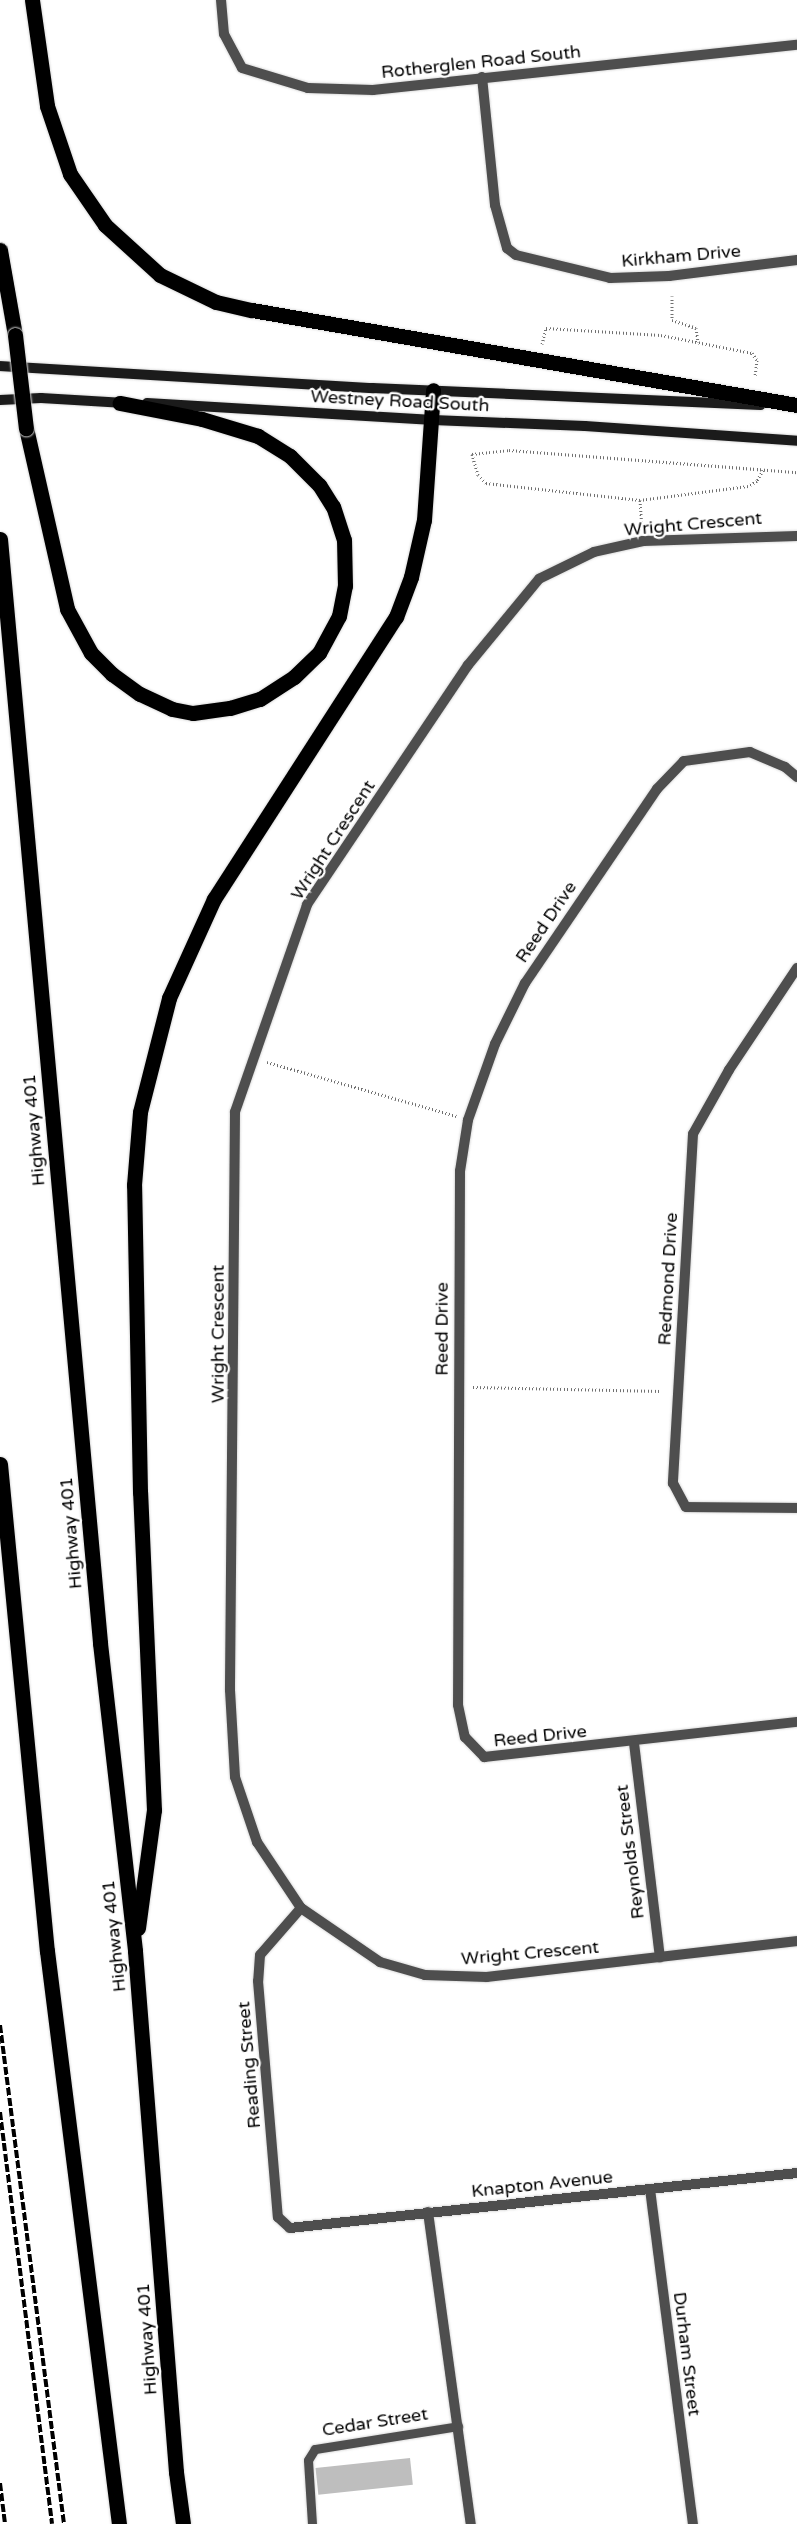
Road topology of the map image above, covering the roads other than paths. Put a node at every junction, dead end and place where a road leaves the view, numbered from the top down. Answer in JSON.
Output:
{"nodes":[{"id":1,"x":32,"y":0,"type":"edge"},
{"id":2,"x":221,"y":0,"type":"edge"},
{"id":3,"x":797,"y":45,"type":"edge"},
{"id":4,"x":482,"y":77,"type":"junction"},
{"id":5,"x":0,"y":250,"type":"edge"},
{"id":6,"x":797,"y":260,"type":"edge"},
{"id":7,"x":0,"y":366,"type":"edge"},
{"id":8,"x":433,"y":390,"type":"junction"},
{"id":9,"x":0,"y":400,"type":"edge"},
{"id":10,"x":120,"y":403,"type":"junction"},
{"id":11,"x":797,"y":405,"type":"edge"},
{"id":12,"x":433,"y":420,"type":"junction"},
{"id":13,"x":797,"y":441,"type":"edge"},
{"id":14,"x":797,"y":536,"type":"edge"},
{"id":15,"x":0,"y":539,"type":"edge"},
{"id":16,"x":797,"y":777,"type":"edge"},
{"id":17,"x":797,"y":968,"type":"edge"},
{"id":18,"x":0,"y":1464,"type":"edge"},
{"id":19,"x":0,"y":1504,"type":"edge"},
{"id":20,"x":797,"y":1508,"type":"edge"},
{"id":21,"x":6,"y":1543,"type":"junction"},
{"id":22,"x":797,"y":1722,"type":"edge"},
{"id":23,"x":634,"y":1743,"type":"junction"},
{"id":24,"x":301,"y":1908,"type":"junction"},
{"id":25,"x":797,"y":1941,"type":"edge"},
{"id":26,"x":135,"y":1951,"type":"junction"},
{"id":27,"x":660,"y":1957,"type":"junction"},
{"id":28,"x":797,"y":2173,"type":"edge"},
{"id":29,"x":650,"y":2189,"type":"junction"},
{"id":30,"x":428,"y":2212,"type":"junction"},
{"id":31,"x":290,"y":2228,"type":"joint"},
{"id":32,"x":458,"y":2426,"type":"junction"},
{"id":33,"x":119,"y":2524,"type":"edge"},
{"id":34,"x":183,"y":2524,"type":"edge"},
{"id":35,"x":312,"y":2524,"type":"edge"},
{"id":36,"x":472,"y":2524,"type":"edge"},
{"id":37,"x":693,"y":2524,"type":"edge"}],
"edges":[{"from":1,"to":11,"type":"highway"},
{"from":2,"to":4,"type":"street","name":"Rotherglen Road South"},
{"from":3,"to":4,"type":"street","name":"Rotherglen Road South"},
{"from":4,"to":6,"type":"street","name":"Kirkham Drive"},
{"from":5,"to":10,"type":"highway","bridge":true},
{"from":7,"to":8,"type":"main road","name":"Westney Road South"},
{"from":8,"to":11,"type":"main road","name":"Westney Road South"},
{"from":8,"to":12,"type":"highway"},
{"from":9,"to":10,"type":"main road","name":"Westney Road South"},
{"from":10,"to":12,"type":"main road","name":"Westney Road South"},
{"from":12,"to":13,"type":"main road","name":"Westney Road South"},
{"from":12,"to":26,"type":"highway"},
{"from":14,"to":24,"type":"street","name":"Wright Crescent"},
{"from":15,"to":26,"type":"highway","name":"Highway 401"},
{"from":16,"to":23,"type":"street","name":"Reed Drive"},
{"from":17,"to":20,"type":"street","name":"Redmond Drive"},
{"from":18,"to":21,"type":"highway"},
{"from":19,"to":21,"type":"highway"},
{"from":21,"to":33,"type":"highway"},
{"from":22,"to":23,"type":"street","name":"Reed Drive"},
{"from":23,"to":27,"type":"street","name":"Reynolds Street"},
{"from":24,"to":27,"type":"street","name":"Wright Crescent"},
{"from":24,"to":31,"type":"street","name":"Reading Street"},
{"from":25,"to":27,"type":"street","name":"Wright Crescent"},
{"from":26,"to":34,"type":"highway","name":"Highway 401"},
{"from":28,"to":29,"type":"street","name":"Knapton Avenue"},
{"from":29,"to":30,"type":"street","name":"Knapton Avenue"},
{"from":29,"to":37,"type":"street","name":"Durham Street"},
{"from":30,"to":31,"type":"street","name":"Knapton Avenue"},
{"from":30,"to":32,"type":"street"},
{"from":32,"to":35,"type":"lane","name":"Cedar Street"},
{"from":32,"to":36,"type":"street"}]}
